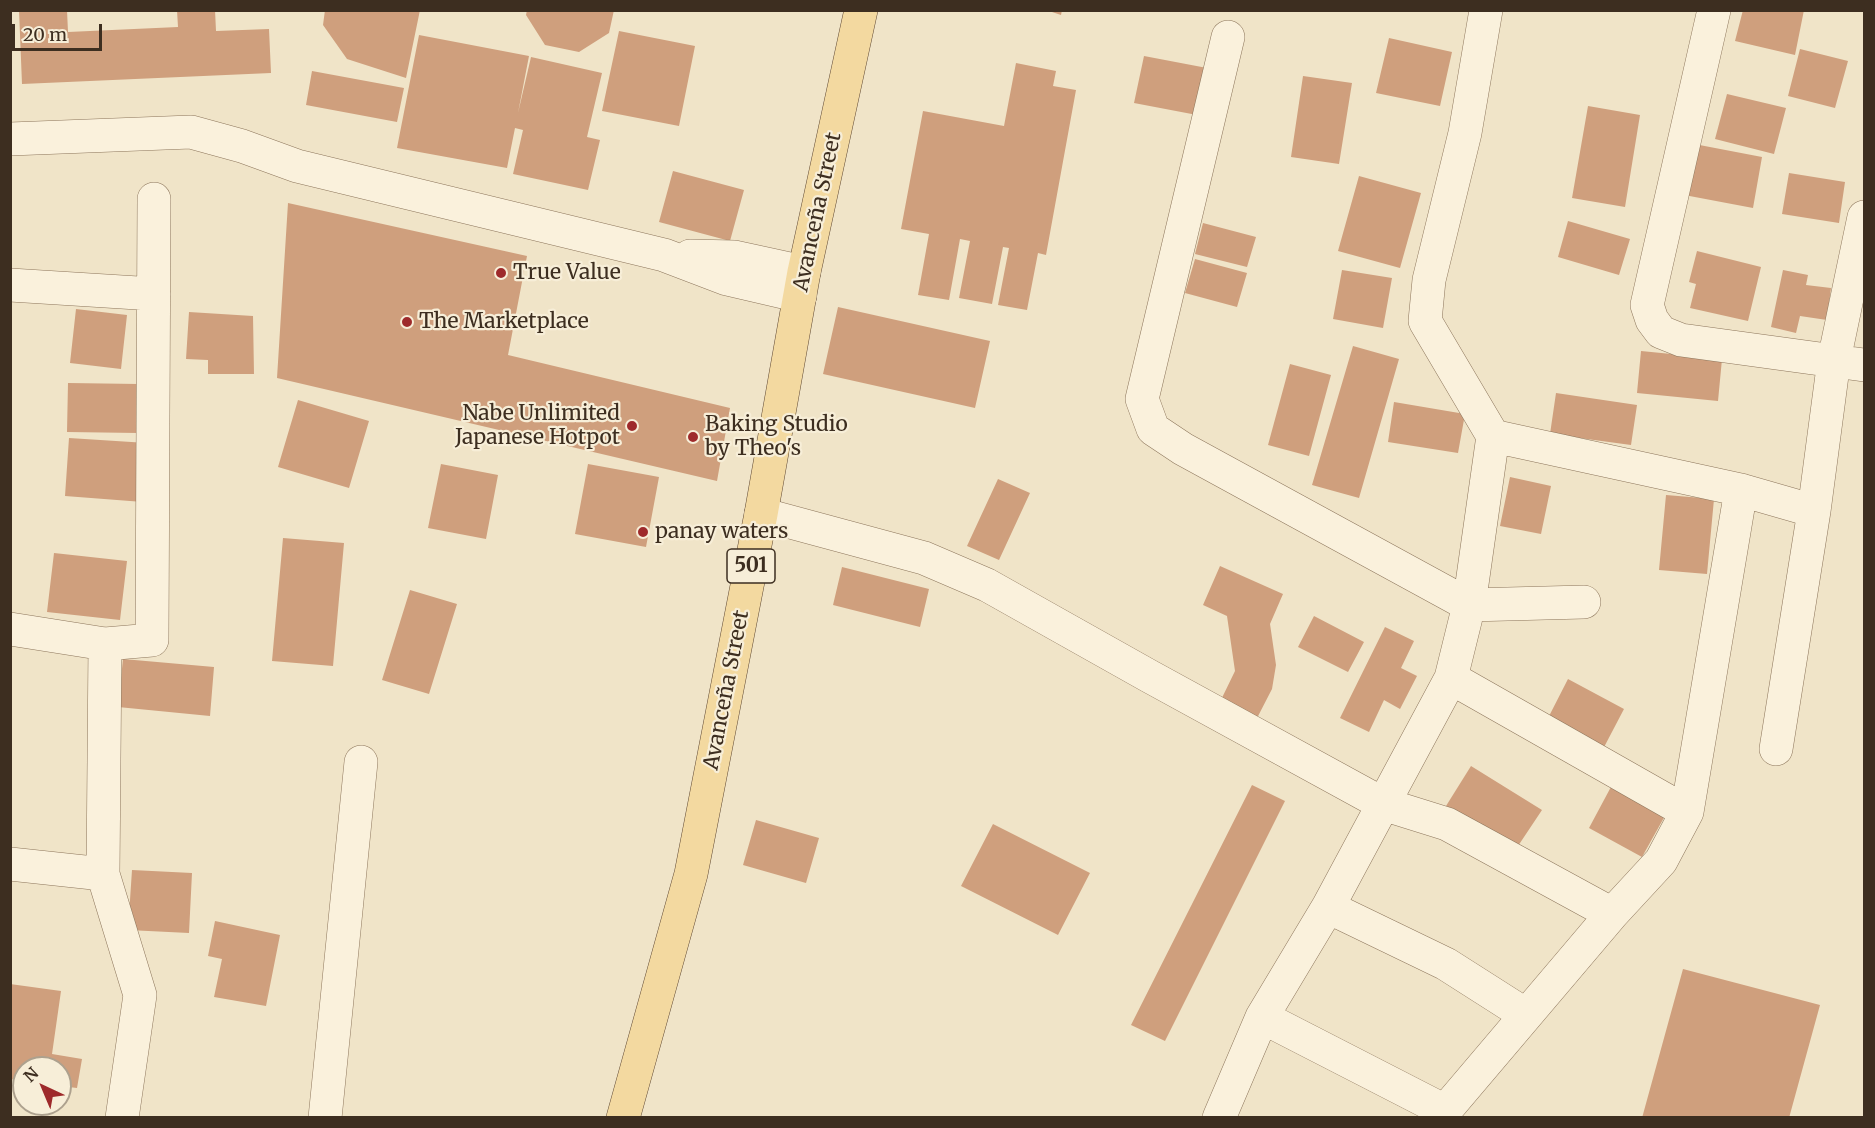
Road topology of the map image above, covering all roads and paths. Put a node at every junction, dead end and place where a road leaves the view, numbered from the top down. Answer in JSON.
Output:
{"nodes":[{"id":1,"x":861,"y":10,"type":"edge"},
{"id":2,"x":1486,"y":10,"type":"edge"},
{"id":3,"x":1714,"y":10,"type":"edge"},
{"id":4,"x":1228,"y":37,"type":"dead end"},
{"id":5,"x":10,"y":139,"type":"edge"},
{"id":6,"x":154,"y":199,"type":"dead end"},
{"id":7,"x":1864,"y":217,"type":"edge"},
{"id":8,"x":802,"y":284,"type":"junction"},
{"id":9,"x":10,"y":285,"type":"edge"},
{"id":10,"x":154,"y":294,"type":"junction"},
{"id":11,"x":1849,"y":362,"type":"edge"},
{"id":12,"x":1493,"y":436,"type":"junction"},
{"id":13,"x":1741,"y":490,"type":"junction"},
{"id":14,"x":1814,"y":511,"type":"junction"},
{"id":15,"x":761,"y":514,"type":"junction"},
{"id":16,"x":1584,"y":602,"type":"dead end"},
{"id":17,"x":1469,"y":605,"type":"junction"},
{"id":18,"x":10,"y":628,"type":"edge"},
{"id":19,"x":105,"y":644,"type":"junction"},
{"id":20,"x":1452,"y":678,"type":"junction"},
{"id":21,"x":1776,"y":749,"type":"dead end"},
{"id":22,"x":361,"y":762,"type":"dead end"},
{"id":23,"x":1383,"y":804,"type":"junction"},
{"id":24,"x":1687,"y":812,"type":"junction"},
{"id":25,"x":10,"y":864,"type":"edge"},
{"id":26,"x":104,"y":874,"type":"junction"},
{"id":27,"x":1328,"y":907,"type":"junction"},
{"id":28,"x":1612,"y":914,"type":"junction"},
{"id":29,"x":1526,"y":1015,"type":"junction"},
{"id":30,"x":1262,"y":1017,"type":"junction"},
{"id":31,"x":1442,"y":1114,"type":"edge"},
{"id":32,"x":122,"y":1118,"type":"edge"},
{"id":33,"x":324,"y":1118,"type":"edge"},
{"id":34,"x":623,"y":1118,"type":"edge"},
{"id":35,"x":1219,"y":1118,"type":"edge"}],
"edges":[{"from":1,"to":8,"type":"main road","name":"Avanceña Street","number":"501"},
{"from":2,"to":12,"type":"street"},
{"from":3,"to":11,"type":"street"},
{"from":4,"to":17,"type":"street"},
{"from":5,"to":8,"type":"street"},
{"from":6,"to":10,"type":"street"},
{"from":7,"to":11,"type":"street"},
{"from":8,"to":15,"type":"main road","name":"Avanceña Street","number":"501"},
{"from":9,"to":10,"type":"street"},
{"from":10,"to":19,"type":"street"},
{"from":11,"to":14,"type":"street"},
{"from":12,"to":13,"type":"street"},
{"from":12,"to":17,"type":"street"},
{"from":13,"to":14,"type":"street"},
{"from":13,"to":24,"type":"street"},
{"from":14,"to":21,"type":"street"},
{"from":15,"to":23,"type":"street"},
{"from":15,"to":34,"type":"main road","name":"Avanceña Street","number":"501"},
{"from":16,"to":17,"type":"street"},
{"from":17,"to":20,"type":"street"},
{"from":18,"to":19,"type":"street"},
{"from":19,"to":26,"type":"street"},
{"from":20,"to":23,"type":"street"},
{"from":20,"to":24,"type":"street"},
{"from":22,"to":33,"type":"street"},
{"from":23,"to":27,"type":"street"},
{"from":23,"to":28,"type":"street"},
{"from":24,"to":28,"type":"street"},
{"from":25,"to":26,"type":"street"},
{"from":26,"to":32,"type":"street"},
{"from":27,"to":29,"type":"street"},
{"from":27,"to":30,"type":"street"},
{"from":28,"to":29,"type":"street"},
{"from":29,"to":31,"type":"street"},
{"from":30,"to":31,"type":"street"},
{"from":30,"to":35,"type":"street"}]}
